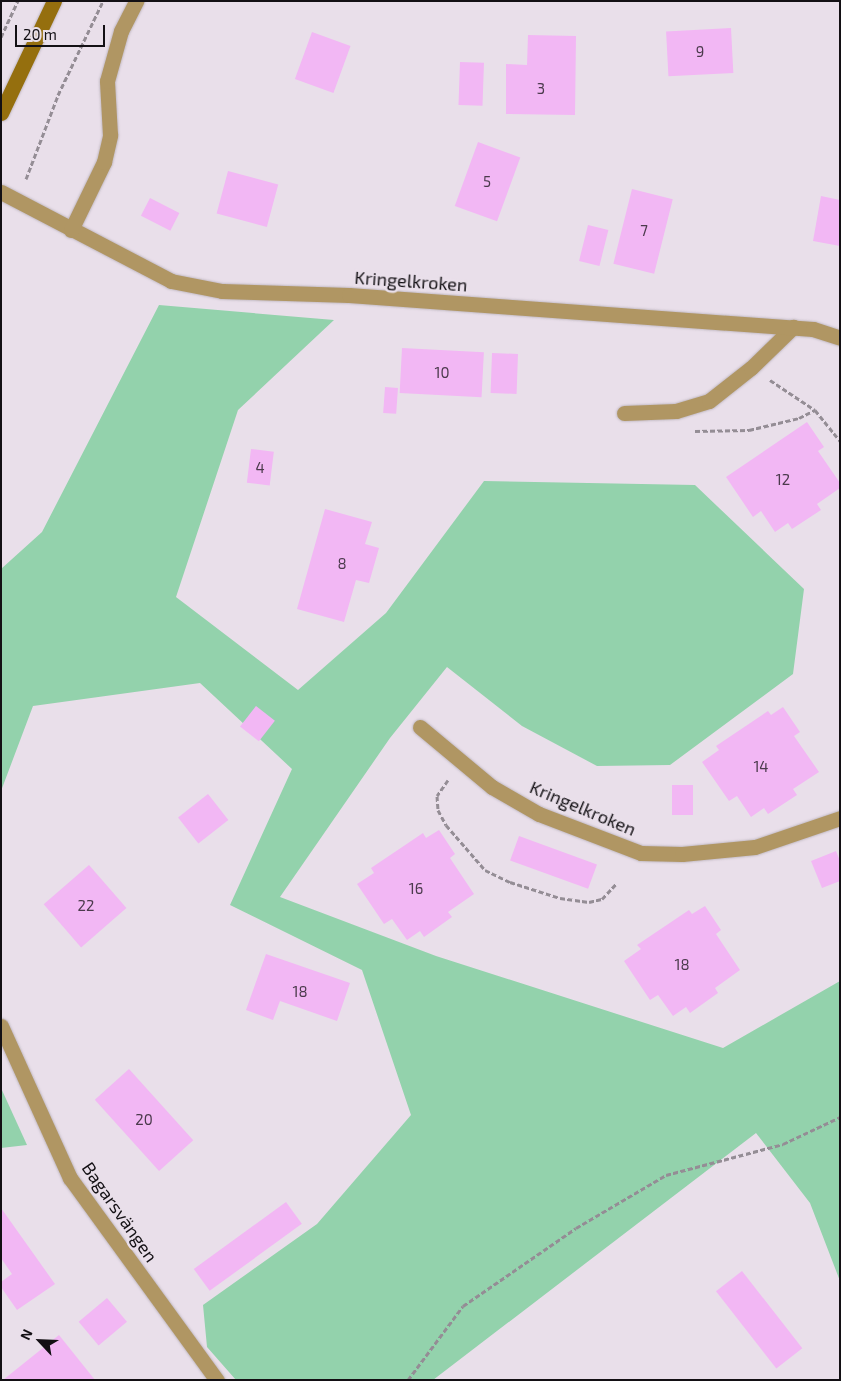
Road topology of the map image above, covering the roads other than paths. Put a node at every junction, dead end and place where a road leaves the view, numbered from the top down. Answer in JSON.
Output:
{"nodes":[{"id":1,"x":54,"y":1,"type":"edge"},
{"id":2,"x":136,"y":1,"type":"edge"},
{"id":3,"x":1,"y":113,"type":"edge"},
{"id":4,"x":1,"y":192,"type":"edge"},
{"id":5,"x":71,"y":230,"type":"junction"},
{"id":6,"x":793,"y":327,"type":"junction"},
{"id":7,"x":840,"y":338,"type":"edge"},
{"id":8,"x":624,"y":413,"type":"dead end"},
{"id":9,"x":420,"y":726,"type":"dead end"},
{"id":10,"x":840,"y":818,"type":"edge"},
{"id":11,"x":1,"y":1026,"type":"edge"},
{"id":12,"x":217,"y":1380,"type":"edge"}],
"edges":[{"from":1,"to":3,"type":"main road"},
{"from":2,"to":5,"type":"street"},
{"from":4,"to":5,"type":"street","name":"Kringelkroken"},
{"from":5,"to":6,"type":"street","name":"Kringelkroken"},
{"from":6,"to":7,"type":"street","name":"Kringelkroken"},
{"from":6,"to":8,"type":"street"},
{"from":9,"to":10,"type":"street","name":"Kringelkroken"},
{"from":11,"to":12,"type":"street","name":"Bagarsvängen"}]}
